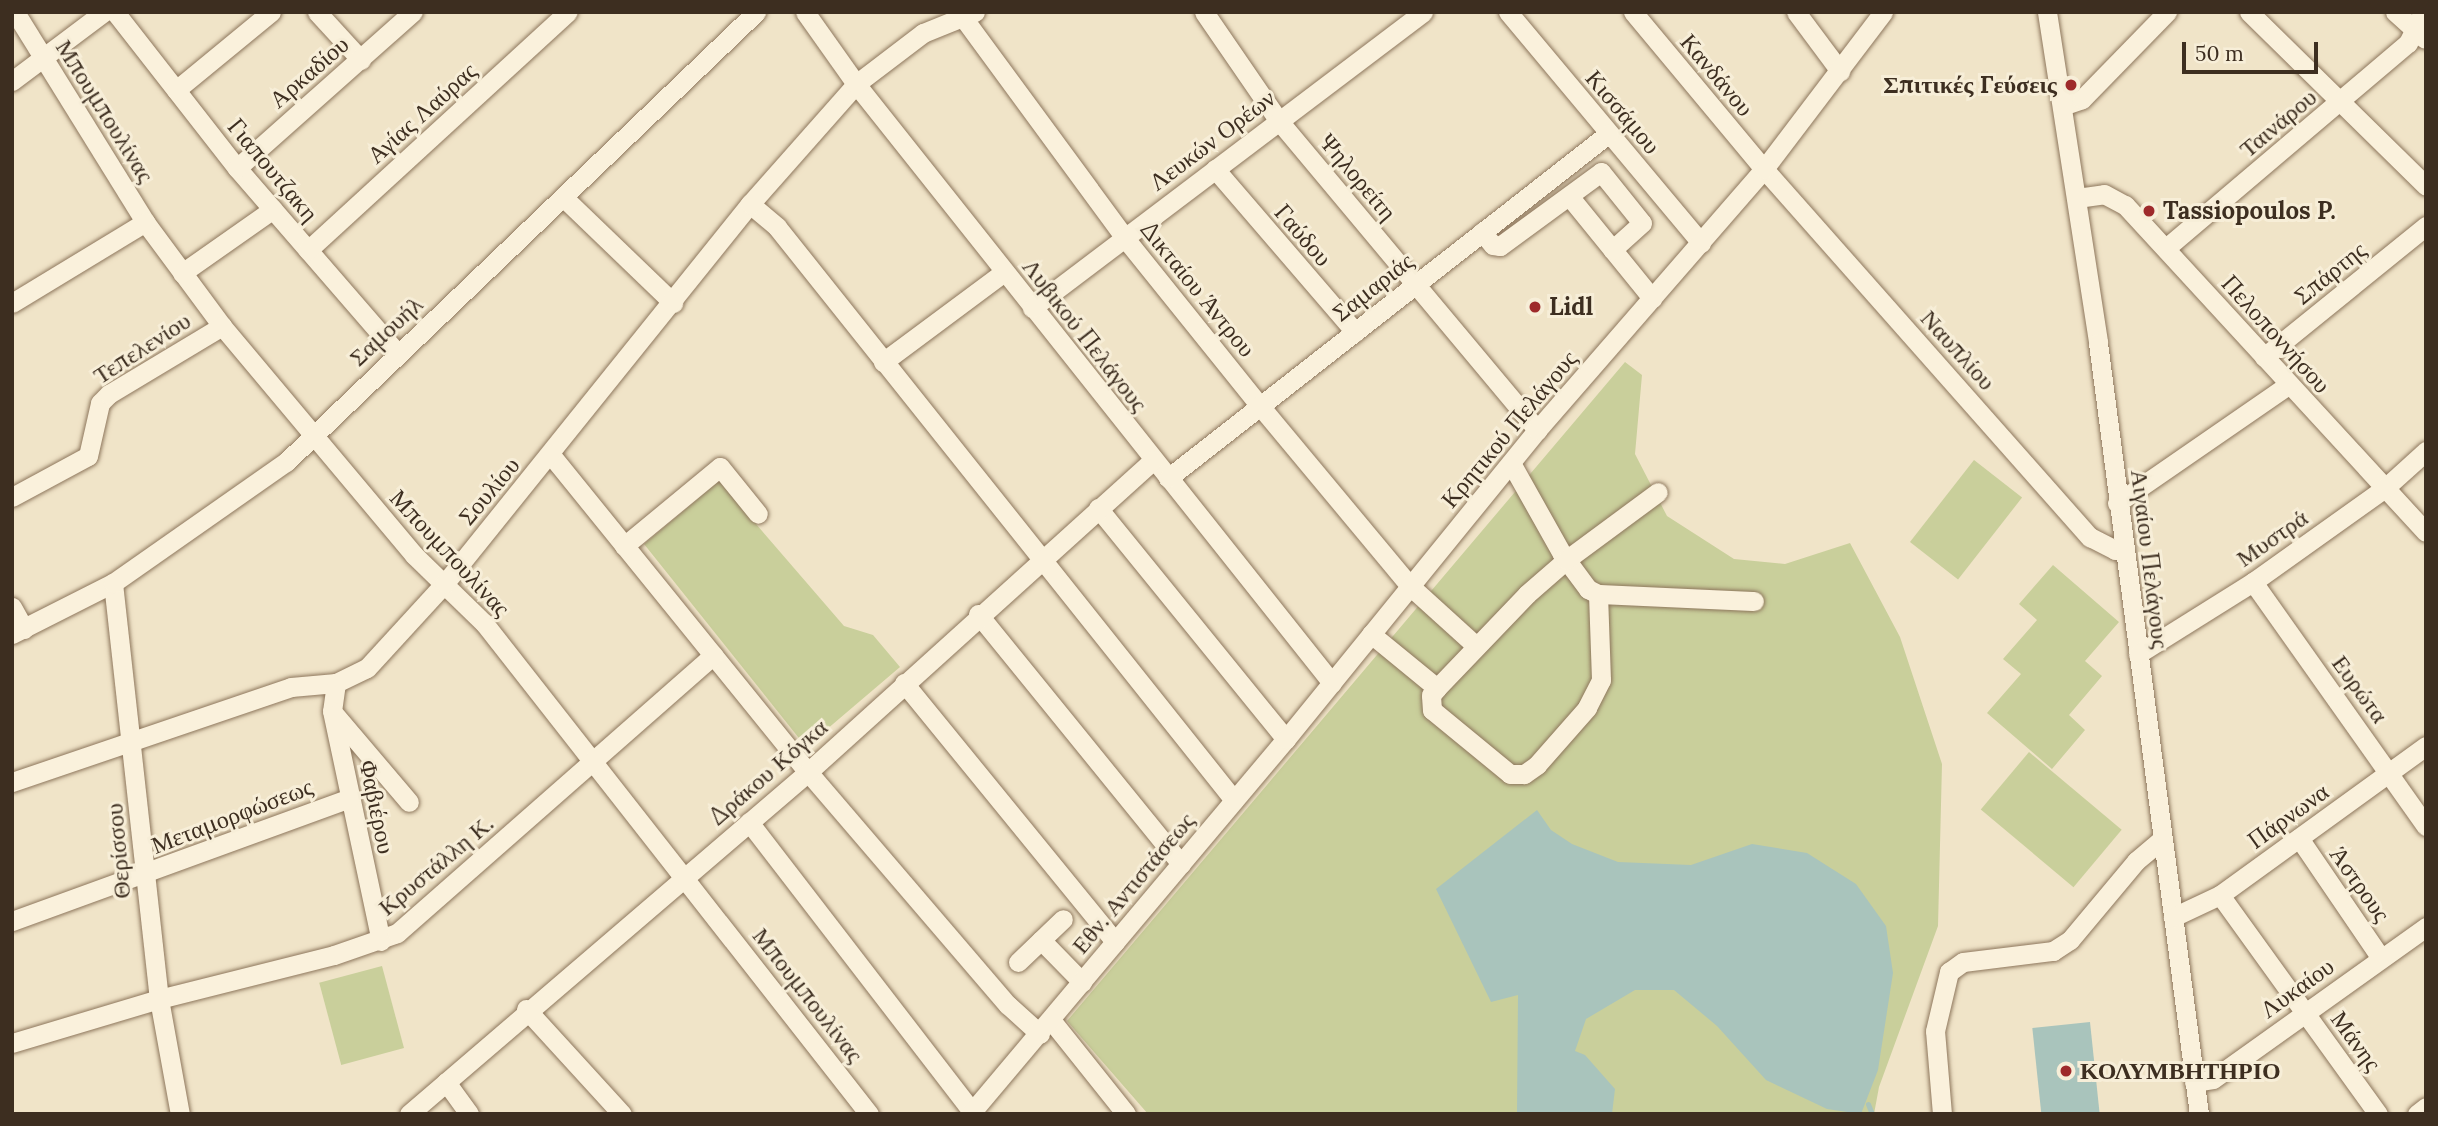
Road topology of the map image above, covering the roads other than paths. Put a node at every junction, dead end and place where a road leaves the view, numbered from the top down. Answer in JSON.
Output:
{"nodes":[{"id":1,"x":15,"y":12,"type":"edge"},
{"id":2,"x":104,"y":12,"type":"edge"},
{"id":3,"x":115,"y":12,"type":"edge"},
{"id":4,"x":271,"y":12,"type":"edge"},
{"id":5,"x":317,"y":12,"type":"edge"},
{"id":6,"x":413,"y":12,"type":"edge"},
{"id":7,"x":568,"y":12,"type":"edge"},
{"id":8,"x":756,"y":12,"type":"edge"},
{"id":9,"x":805,"y":12,"type":"edge"},
{"id":10,"x":1204,"y":12,"type":"edge"},
{"id":11,"x":1423,"y":12,"type":"edge"},
{"id":12,"x":1508,"y":12,"type":"edge"},
{"id":13,"x":1633,"y":12,"type":"edge"},
{"id":14,"x":1796,"y":12,"type":"edge"},
{"id":15,"x":1882,"y":12,"type":"edge"},
{"id":16,"x":2047,"y":12,"type":"edge"},
{"id":17,"x":2167,"y":12,"type":"edge"},
{"id":18,"x":2249,"y":12,"type":"edge"},
{"id":19,"x":2395,"y":12,"type":"edge"},
{"id":20,"x":2423,"y":12,"type":"edge"},
{"id":21,"x":965,"y":14,"type":"edge"},
{"id":22,"x":1401,"y":19,"type":"edge"},
{"id":23,"x":2421,"y":35,"type":"edge"},
{"id":24,"x":45,"y":58,"type":"junction"},
{"id":25,"x":360,"y":60,"type":"junction"},
{"id":26,"x":1840,"y":71,"type":"junction"},
{"id":27,"x":12,"y":81,"type":"edge"},
{"id":28,"x":856,"y":84,"type":"junction"},
{"id":29,"x":176,"y":90,"type":"junction"},
{"id":30,"x":2342,"y":102,"type":"junction"},
{"id":31,"x":2062,"y":106,"type":"junction"},
{"id":32,"x":1279,"y":121,"type":"junction"},
{"id":33,"x":1608,"y":134,"type":"junction"},
{"id":34,"x":237,"y":168,"type":"junction"},
{"id":35,"x":1215,"y":169,"type":"junction"},
{"id":36,"x":1764,"y":169,"type":"junction"},
{"id":37,"x":2426,"y":186,"type":"edge"},
{"id":38,"x":1569,"y":196,"type":"junction"},
{"id":39,"x":563,"y":197,"type":"junction"},
{"id":40,"x":2077,"y":198,"type":"junction"},
{"id":41,"x":750,"y":204,"type":"junction"},
{"id":42,"x":273,"y":209,"type":"junction"},
{"id":43,"x":145,"y":222,"type":"junction"},
{"id":44,"x":2426,"y":226,"type":"edge"},
{"id":45,"x":1482,"y":232,"type":"junction"},
{"id":46,"x":1124,"y":237,"type":"junction"},
{"id":47,"x":1701,"y":243,"type":"junction"},
{"id":48,"x":2166,"y":248,"type":"junction"},
{"id":49,"x":308,"y":250,"type":"junction"},
{"id":50,"x":1612,"y":250,"type":"junction"},
{"id":51,"x":1004,"y":272,"type":"junction"},
{"id":52,"x":182,"y":273,"type":"junction"},
{"id":53,"x":1415,"y":285,"type":"junction"},
{"id":54,"x":1652,"y":299,"type":"junction"},
{"id":55,"x":12,"y":303,"type":"edge"},
{"id":56,"x":673,"y":303,"type":"junction"},
{"id":57,"x":1032,"y":308,"type":"junction"},
{"id":58,"x":222,"y":326,"type":"junction"},
{"id":59,"x":1355,"y":332,"type":"junction"},
{"id":60,"x":398,"y":354,"type":"junction"},
{"id":61,"x":2264,"y":357,"type":"junction"},
{"id":62,"x":883,"y":362,"type":"junction"},
{"id":63,"x":2288,"y":384,"type":"junction"},
{"id":64,"x":1260,"y":406,"type":"junction"},
{"id":65,"x":1537,"y":430,"type":"junction"},
{"id":66,"x":311,"y":435,"type":"junction"},
{"id":67,"x":2426,"y":451,"type":"edge"},
{"id":68,"x":551,"y":455,"type":"junction"},
{"id":69,"x":1153,"y":460,"type":"junction"},
{"id":70,"x":1511,"y":463,"type":"junction"},
{"id":71,"x":1168,"y":478,"type":"junction"},
{"id":72,"x":2385,"y":488,"type":"junction"},
{"id":73,"x":1658,"y":492,"type":"dead end"},
{"id":74,"x":12,"y":497,"type":"edge"},
{"id":75,"x":2117,"y":503,"type":"junction"},
{"id":76,"x":1098,"y":508,"type":"junction"},
{"id":77,"x":758,"y":514,"type":"dead end"},
{"id":78,"x":2426,"y":532,"type":"edge"},
{"id":79,"x":624,"y":546,"type":"junction"},
{"id":80,"x":2123,"y":548,"type":"junction"},
{"id":81,"x":1042,"y":556,"type":"junction"},
{"id":82,"x":1566,"y":560,"type":"junction"},
{"id":83,"x":2253,"y":582,"type":"junction"},
{"id":84,"x":113,"y":583,"type":"junction"},
{"id":85,"x":445,"y":583,"type":"junction"},
{"id":86,"x":1410,"y":586,"type":"junction"},
{"id":87,"x":1598,"y":594,"type":"junction"},
{"id":88,"x":1754,"y":601,"type":"dead end"},
{"id":89,"x":12,"y":607,"type":"edge"},
{"id":90,"x":978,"y":614,"type":"junction"},
{"id":91,"x":18,"y":631,"type":"edge"},
{"id":92,"x":1371,"y":634,"type":"junction"},
{"id":93,"x":1475,"y":645,"type":"junction"},
{"id":94,"x":2138,"y":654,"type":"junction"},
{"id":95,"x":713,"y":655,"type":"junction"},
{"id":96,"x":904,"y":683,"type":"junction"},
{"id":97,"x":1332,"y":683,"type":"junction"},
{"id":98,"x":336,"y":684,"type":"junction"},
{"id":99,"x":1437,"y":688,"type":"junction"},
{"id":100,"x":332,"y":711,"type":"junction"},
{"id":101,"x":133,"y":739,"type":"junction"},
{"id":102,"x":1286,"y":740,"type":"junction"},
{"id":103,"x":2425,"y":747,"type":"edge"},
{"id":104,"x":592,"y":763,"type":"junction"},
{"id":105,"x":808,"y":772,"type":"junction"},
{"id":106,"x":2390,"y":773,"type":"junction"},
{"id":107,"x":12,"y":782,"type":"edge"},
{"id":108,"x":350,"y":798,"type":"junction"},
{"id":109,"x":1234,"y":800,"type":"junction"},
{"id":110,"x":409,"y":802,"type":"dead end"},
{"id":111,"x":749,"y":822,"type":"junction"},
{"id":112,"x":2426,"y":826,"type":"edge"},
{"id":113,"x":2299,"y":838,"type":"junction"},
{"id":114,"x":2162,"y":839,"type":"junction"},
{"id":115,"x":1181,"y":864,"type":"junction"},
{"id":116,"x":144,"y":876,"type":"junction"},
{"id":117,"x":685,"y":878,"type":"junction"},
{"id":118,"x":2220,"y":895,"type":"junction"},
{"id":119,"x":2173,"y":917,"type":"junction"},
{"id":120,"x":1063,"y":919,"type":"dead end"},
{"id":121,"x":12,"y":921,"type":"edge"},
{"id":122,"x":2426,"y":927,"type":"edge"},
{"id":123,"x":1041,"y":940,"type":"junction"},
{"id":124,"x":381,"y":941,"type":"junction"},
{"id":125,"x":1115,"y":942,"type":"junction"},
{"id":126,"x":2381,"y":958,"type":"junction"},
{"id":127,"x":1018,"y":962,"type":"dead end"},
{"id":128,"x":1082,"y":982,"type":"junction"},
{"id":129,"x":159,"y":999,"type":"junction"},
{"id":130,"x":526,"y":1009,"type":"junction"},
{"id":131,"x":2304,"y":1012,"type":"junction"},
{"id":132,"x":1046,"y":1027,"type":"junction"},
{"id":133,"x":12,"y":1043,"type":"edge"},
{"id":134,"x":446,"y":1082,"type":"junction"},
{"id":135,"x":2194,"y":1082,"type":"junction"},
{"id":136,"x":2426,"y":1107,"type":"edge"},
{"id":137,"x":972,"y":1113,"type":"edge"},
{"id":138,"x":180,"y":1114,"type":"edge"},
{"id":139,"x":409,"y":1114,"type":"edge"},
{"id":140,"x":468,"y":1114,"type":"edge"},
{"id":141,"x":622,"y":1114,"type":"edge"},
{"id":142,"x":869,"y":1114,"type":"edge"},
{"id":143,"x":1126,"y":1114,"type":"edge"},
{"id":144,"x":1942,"y":1114,"type":"edge"},
{"id":145,"x":2199,"y":1114,"type":"edge"},
{"id":146,"x":2378,"y":1114,"type":"edge"},
{"id":147,"x":2417,"y":1114,"type":"edge"}],
"edges":[{"from":1,"to":24,"type":"street","name":"Μπουμπουλίνας"},
{"from":2,"to":24,"type":"street"},
{"from":3,"to":29,"type":"street","name":"Γιαπουτζακη"},
{"from":4,"to":29,"type":"street"},
{"from":5,"to":25,"type":"street"},
{"from":6,"to":25,"type":"street","name":"Αρκαδίου"},
{"from":7,"to":49,"type":"street","name":"Αγίας Λαύρας"},
{"from":8,"to":39,"type":"street","name":"Σαμουήλ"},
{"from":9,"to":28,"type":"street","name":"Λυβικού Πελάγους"},
{"from":10,"to":32,"type":"street","name":"Ψηλορείτη"},
{"from":11,"to":22,"type":"street","name":"Λευκών Ορέων"},
{"from":12,"to":33,"type":"street","name":"Κισσάμου"},
{"from":13,"to":36,"type":"street","name":"Κανδάνου"},
{"from":14,"to":26,"type":"street"},
{"from":15,"to":26,"type":"street","name":"Κρητικού Πελάγους"},
{"from":16,"to":31,"type":"street","name":"Αιγαίου Πελάγους"},
{"from":17,"to":31,"type":"street"},
{"from":18,"to":30,"type":"street"},
{"from":19,"to":23,"type":"street"},
{"from":20,"to":23,"type":"street"},
{"from":21,"to":28,"type":"street","name":"Σουλίου"},
{"from":21,"to":46,"type":"street","name":"Δικταίου Άντρου"},
{"from":22,"to":32,"type":"street","name":"Λευκών Ορέων"},
{"from":23,"to":30,"type":"street","name":"Ταινάρου"},
{"from":24,"to":27,"type":"street"},
{"from":24,"to":43,"type":"street","name":"Μπουμπουλίνας"},
{"from":25,"to":34,"type":"street","name":"Αρκαδίου"},
{"from":26,"to":36,"type":"street","name":"Κρητικού Πελάγους"},
{"from":28,"to":41,"type":"street","name":"Σουλίου"},
{"from":28,"to":51,"type":"street","name":"Λυβικού Πελάγους"},
{"from":29,"to":34,"type":"street","name":"Γιαπουτζακη"},
{"from":30,"to":37,"type":"street"},
{"from":30,"to":48,"type":"street","name":"Ταινάρου"},
{"from":31,"to":40,"type":"street","name":"Αιγαίου Πελάγους"},
{"from":32,"to":35,"type":"street","name":"Λευκών Ορέων"},
{"from":32,"to":53,"type":"street","name":"Ψηλορείτη"},
{"from":33,"to":45,"type":"street","name":"Σαμαριάς"},
{"from":33,"to":47,"type":"street","name":"Κισσάμου"},
{"from":34,"to":42,"type":"street","name":"Γιαπουτζακη"},
{"from":35,"to":46,"type":"street","name":"Λευκών Ορέων"},
{"from":35,"to":59,"type":"street","name":"Γαύδου"},
{"from":36,"to":47,"type":"street","name":"Κρητικού Πελάγους"},
{"from":36,"to":80,"type":"street","name":"Ναυπλίου"},
{"from":38,"to":45,"type":"street"},
{"from":38,"to":50,"type":"street"},
{"from":38,"to":50,"type":"street"},
{"from":39,"to":56,"type":"street"},
{"from":39,"to":60,"type":"street","name":"Σαμουήλ"},
{"from":40,"to":48,"type":"street","name":"Πελοποννήσου"},
{"from":40,"to":75,"type":"street","name":"Αιγαίου Πελάγους"},
{"from":41,"to":56,"type":"street","name":"Σουλίου"},
{"from":41,"to":62,"type":"street"},
{"from":42,"to":49,"type":"street","name":"Γιαπουτζακη"},
{"from":42,"to":52,"type":"street"},
{"from":43,"to":52,"type":"street","name":"Μπουμπουλίνας"},
{"from":43,"to":55,"type":"street"},
{"from":44,"to":61,"type":"street","name":"Σπάρτης"},
{"from":45,"to":53,"type":"street","name":"Σαμαριάς"},
{"from":46,"to":57,"type":"street","name":"Λευκών Ορέων"},
{"from":46,"to":64,"type":"street","name":"Δικταίου Άντρου"},
{"from":47,"to":54,"type":"street","name":"Κρητικού Πελάγους"},
{"from":48,"to":61,"type":"street","name":"Πελοποννήσου"},
{"from":49,"to":60,"type":"street","name":"Γιαπουτζακη"},
{"from":50,"to":54,"type":"street"},
{"from":51,"to":57,"type":"street","name":"Λυβικού Πελάγους"},
{"from":51,"to":62,"type":"street"},
{"from":52,"to":58,"type":"street","name":"Μπουμπουλίνας"},
{"from":53,"to":59,"type":"street","name":"Σαμαριάς"},
{"from":53,"to":65,"type":"street","name":"Ψηλορείτη"},
{"from":54,"to":65,"type":"street","name":"Κρητικού Πελάγους"},
{"from":56,"to":68,"type":"street","name":"Σουλίου"},
{"from":57,"to":69,"type":"street","name":"Λυβικού Πελάγους"},
{"from":58,"to":66,"type":"street","name":"Μπουμπουλίνας"},
{"from":58,"to":74,"type":"street","name":"Τεπελενίου"},
{"from":59,"to":64,"type":"street","name":"Σαμαριάς"},
{"from":60,"to":66,"type":"street","name":"Σαμουήλ"},
{"from":61,"to":63,"type":"street","name":"Πελοποννήσου"},
{"from":62,"to":81,"type":"street"},
{"from":63,"to":72,"type":"street","name":"Πελοποννήσου"},
{"from":63,"to":75,"type":"street"},
{"from":64,"to":71,"type":"street","name":"Σαμαριάς"},
{"from":64,"to":86,"type":"street","name":"Δικταίου Άντρου"},
{"from":65,"to":70,"type":"street","name":"Κρητικού Πελάγους"},
{"from":66,"to":84,"type":"street","name":"Σαμουήλ"},
{"from":66,"to":85,"type":"street","name":"Μπουμπουλίνας"},
{"from":67,"to":72,"type":"street","name":"Μυστρά"},
{"from":68,"to":79,"type":"street"},
{"from":68,"to":85,"type":"street","name":"Σουλίου"},
{"from":69,"to":71,"type":"street","name":"Λυβικού Πελάγους"},
{"from":69,"to":76,"type":"street","name":"Δράκου Κόγκα"},
{"from":70,"to":82,"type":"street"},
{"from":70,"to":86,"type":"street","name":"Κρητικού Πελάγους"},
{"from":71,"to":97,"type":"street","name":"Λυβικού Πελάγους"},
{"from":72,"to":78,"type":"street","name":"Πελοποννήσου"},
{"from":72,"to":83,"type":"street","name":"Μυστρά"},
{"from":73,"to":82,"type":"street"},
{"from":75,"to":80,"type":"street","name":"Αιγαίου Πελάγους"},
{"from":76,"to":81,"type":"street","name":"Δράκου Κόγκα"},
{"from":76,"to":102,"type":"street"},
{"from":77,"to":79,"type":"street"},
{"from":79,"to":95,"type":"street"},
{"from":80,"to":94,"type":"street","name":"Αιγαίου Πελάγους"},
{"from":81,"to":90,"type":"street","name":"Δράκου Κόγκα"},
{"from":81,"to":109,"type":"street"},
{"from":82,"to":87,"type":"street"},
{"from":82,"to":93,"type":"street"},
{"from":83,"to":94,"type":"street","name":"Μυστρά"},
{"from":83,"to":106,"type":"street","name":"Ευρώτα"},
{"from":84,"to":91,"type":"street","name":"Σαμουήλ"},
{"from":84,"to":101,"type":"street","name":"Θερίσσου"},
{"from":85,"to":98,"type":"street","name":"Σουλίου"},
{"from":85,"to":104,"type":"street","name":"Μπουμπουλίνας"},
{"from":86,"to":92,"type":"street","name":"Κρητικού Πελάγους"},
{"from":86,"to":93,"type":"street","name":"Δικταίου Άντρου"},
{"from":87,"to":88,"type":"street"},
{"from":87,"to":99,"type":"street"},
{"from":89,"to":91,"type":"street"},
{"from":90,"to":96,"type":"street","name":"Δράκου Κόγκα"},
{"from":90,"to":115,"type":"street"},
{"from":92,"to":97,"type":"street","name":"Κρητικού Πελάγους"},
{"from":92,"to":99,"type":"street"},
{"from":93,"to":99,"type":"street"},
{"from":94,"to":114,"type":"street","name":"Αιγαίου Πελάγους"},
{"from":95,"to":104,"type":"street","name":"Κρυστάλλη Κ."},
{"from":95,"to":105,"type":"street"},
{"from":96,"to":105,"type":"street","name":"Δράκου Κόγκα"},
{"from":96,"to":125,"type":"street"},
{"from":97,"to":102,"type":"street","name":"Εθν. Αντιστάσεως"},
{"from":98,"to":100,"type":"street","name":"Φαβιέρου"},
{"from":98,"to":101,"type":"street","name":"Σουλίου"},
{"from":100,"to":108,"type":"street","name":"Φαβιέρου"},
{"from":100,"to":110,"type":"street"},
{"from":101,"to":107,"type":"street","name":"Σουλίου"},
{"from":101,"to":116,"type":"street","name":"Θερίσσου"},
{"from":102,"to":109,"type":"street","name":"Εθν. Αντιστάσεως"},
{"from":103,"to":106,"type":"street","name":"Πάρνωνα"},
{"from":104,"to":117,"type":"street","name":"Μπουμπουλίνας"},
{"from":104,"to":124,"type":"street","name":"Κρυστάλλη Κ."},
{"from":105,"to":111,"type":"street","name":"Δράκου Κόγκα"},
{"from":105,"to":132,"type":"street"},
{"from":106,"to":112,"type":"street","name":"Ευρώτα"},
{"from":106,"to":113,"type":"street","name":"Πάρνωνα"},
{"from":108,"to":116,"type":"street","name":"Μεταμορφώσεως"},
{"from":108,"to":124,"type":"street","name":"Φαβιέρου"},
{"from":109,"to":115,"type":"street","name":"Εθν. Αντιστάσεως"},
{"from":111,"to":117,"type":"street","name":"Δράκου Κόγκα"},
{"from":111,"to":137,"type":"street"},
{"from":113,"to":118,"type":"street","name":"Πάρνωνα"},
{"from":113,"to":126,"type":"street","name":"Άστρους"},
{"from":114,"to":119,"type":"street","name":"Αιγαίου Πελάγους"},
{"from":114,"to":144,"type":"street"},
{"from":115,"to":125,"type":"street","name":"Εθν. Αντιστάσεως"},
{"from":116,"to":121,"type":"street","name":"Μεταμορφώσεως"},
{"from":116,"to":129,"type":"street","name":"Θερίσσου"},
{"from":117,"to":130,"type":"street","name":"Δράκου Κόγκα"},
{"from":117,"to":142,"type":"street","name":"Μπουμπουλίνας"},
{"from":118,"to":119,"type":"street","name":"Πάρνωνα"},
{"from":118,"to":131,"type":"street","name":"Μάνης"},
{"from":119,"to":135,"type":"street","name":"Αιγαίου Πελάγους"},
{"from":120,"to":123,"type":"street"},
{"from":122,"to":126,"type":"street","name":"Λυκαίου"},
{"from":123,"to":127,"type":"street"},
{"from":123,"to":128,"type":"street"},
{"from":124,"to":129,"type":"street","name":"Κρυστάλλη Κ."},
{"from":125,"to":128,"type":"street","name":"Εθν. Αντιστάσεως"},
{"from":126,"to":131,"type":"street","name":"Λυκαίου"},
{"from":128,"to":132,"type":"street","name":"Εθν. Αντιστάσεως"},
{"from":129,"to":133,"type":"street","name":"Κρυστάλλη Κ."},
{"from":129,"to":138,"type":"street","name":"Θερίσσου"},
{"from":130,"to":134,"type":"street","name":"Δράκου Κόγκα"},
{"from":130,"to":141,"type":"street"},
{"from":131,"to":135,"type":"street","name":"Λυκαίου"},
{"from":131,"to":146,"type":"street","name":"Μάνης"},
{"from":132,"to":137,"type":"street","name":"Εθν. Αντιστάσεως"},
{"from":132,"to":143,"type":"street"},
{"from":134,"to":139,"type":"street","name":"Δράκου Κόγκα"},
{"from":134,"to":140,"type":"street"},
{"from":135,"to":145,"type":"street","name":"Αιγαίου Πελάγους"},
{"from":136,"to":147,"type":"street"}]}
